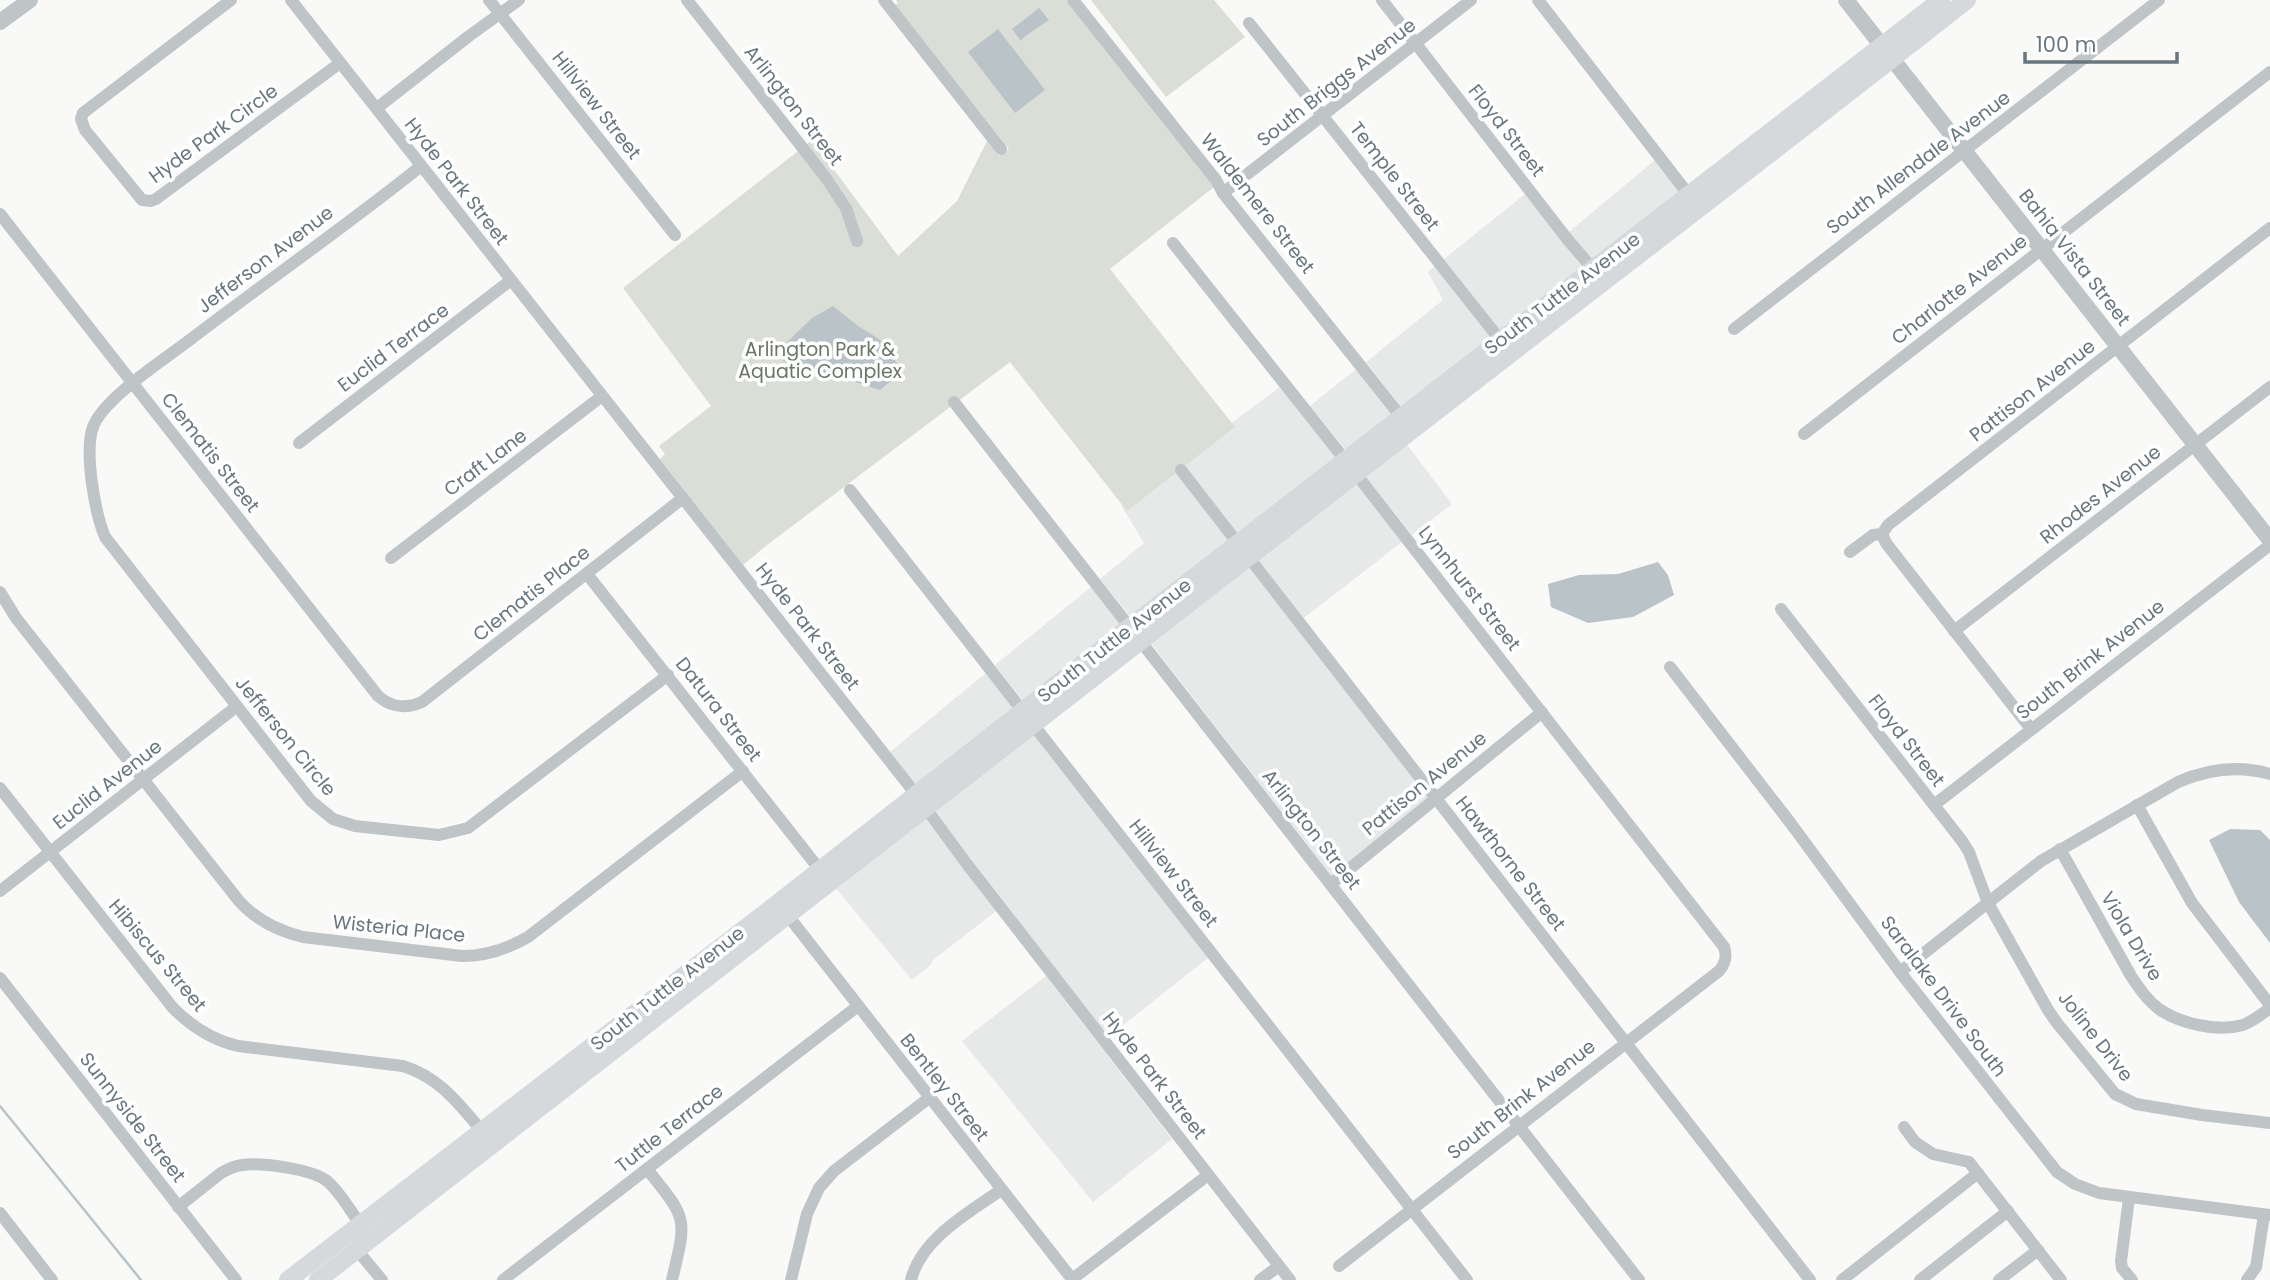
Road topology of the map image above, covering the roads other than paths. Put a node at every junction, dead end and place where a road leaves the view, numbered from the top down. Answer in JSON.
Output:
{"nodes":[{"id":1,"x":30,"y":0,"type":"edge"},
{"id":2,"x":231,"y":0,"type":"edge"},
{"id":3,"x":291,"y":0,"type":"edge"},
{"id":4,"x":489,"y":0,"type":"edge"},
{"id":5,"x":519,"y":0,"type":"edge"},
{"id":6,"x":687,"y":0,"type":"edge"},
{"id":7,"x":884,"y":0,"type":"edge"},
{"id":8,"x":1073,"y":0,"type":"edge"},
{"id":9,"x":1382,"y":0,"type":"edge"},
{"id":10,"x":1471,"y":0,"type":"edge"},
{"id":11,"x":1538,"y":0,"type":"edge"},
{"id":12,"x":1846,"y":0,"type":"edge"},
{"id":13,"x":1941,"y":0,"type":"edge"},
{"id":14,"x":1967,"y":0,"type":"edge"},
{"id":15,"x":2159,"y":0,"type":"edge"},
{"id":16,"x":500,"y":14,"type":"junction"},
{"id":17,"x":0,"y":21,"type":"edge"},
{"id":18,"x":1249,"y":23,"type":"dead end"},
{"id":19,"x":1415,"y":44,"type":"junction"},
{"id":20,"x":1888,"y":52,"type":"junction"},
{"id":21,"x":340,"y":63,"type":"junction"},
{"id":22,"x":2270,"y":72,"type":"edge"},
{"id":23,"x":377,"y":108,"type":"junction"},
{"id":24,"x":1324,"y":116,"type":"junction"},
{"id":25,"x":1001,"y":149,"type":"dead end"},
{"id":26,"x":1965,"y":150,"type":"junction"},
{"id":27,"x":421,"y":166,"type":"junction"},
{"id":28,"x":1223,"y":193,"type":"junction"},
{"id":29,"x":1694,"y":201,"type":"junction"},
{"id":30,"x":0,"y":214,"type":"edge"},
{"id":31,"x":2270,"y":228,"type":"edge"},
{"id":32,"x":675,"y":234,"type":"dead end"},
{"id":33,"x":857,"y":241,"type":"dead end"},
{"id":34,"x":1172,"y":243,"type":"dead end"},
{"id":35,"x":2042,"y":248,"type":"junction"},
{"id":36,"x":1598,"y":276,"type":"junction"},
{"id":37,"x":511,"y":281,"type":"junction"},
{"id":38,"x":1734,"y":329,"type":"dead end"},
{"id":39,"x":1506,"y":347,"type":"junction"},
{"id":40,"x":2119,"y":347,"type":"junction"},
{"id":41,"x":133,"y":384,"type":"junction"},
{"id":42,"x":2270,"y":387,"type":"edge"},
{"id":43,"x":602,"y":396,"type":"junction"},
{"id":44,"x":954,"y":402,"type":"dead end"},
{"id":45,"x":1407,"y":423,"type":"junction"},
{"id":46,"x":1804,"y":434,"type":"dead end"},
{"id":47,"x":299,"y":443,"type":"dead end"},
{"id":48,"x":2196,"y":445,"type":"junction"},
{"id":49,"x":1352,"y":468,"type":"junction"},
{"id":50,"x":1181,"y":470,"type":"dead end"},
{"id":51,"x":850,"y":490,"type":"dead end"},
{"id":52,"x":683,"y":498,"type":"junction"},
{"id":53,"x":1882,"y":534,"type":"junction"},
{"id":54,"x":2270,"y":542,"type":"edge"},
{"id":55,"x":1243,"y":551,"type":"junction"},
{"id":56,"x":1850,"y":552,"type":"dead end"},
{"id":57,"x":391,"y":558,"type":"dead end"},
{"id":58,"x":587,"y":574,"type":"junction"},
{"id":59,"x":0,"y":592,"type":"edge"},
{"id":60,"x":1781,"y":609,"type":"dead end"},
{"id":61,"x":1954,"y":631,"type":"junction"},
{"id":62,"x":1136,"y":633,"type":"junction"},
{"id":63,"x":1670,"y":667,"type":"dead end"},
{"id":64,"x":668,"y":675,"type":"junction"},
{"id":65,"x":397,"y":706,"type":"joint"},
{"id":66,"x":236,"y":707,"type":"junction"},
{"id":67,"x":1542,"y":712,"type":"junction"},
{"id":68,"x":1029,"y":717,"type":"junction"},
{"id":69,"x":2031,"y":729,"type":"junction"},
{"id":70,"x":743,"y":771,"type":"junction"},
{"id":71,"x":2270,"y":774,"type":"edge"},
{"id":72,"x":144,"y":780,"type":"junction"},
{"id":73,"x":0,"y":788,"type":"edge"},
{"id":74,"x":1436,"y":799,"type":"junction"},
{"id":75,"x":921,"y":802,"type":"junction"},
{"id":76,"x":1934,"y":805,"type":"junction"},
{"id":77,"x":2137,"y":805,"type":"junction"},
{"id":78,"x":2060,"y":849,"type":"junction"},
{"id":79,"x":51,"y":853,"type":"junction"},
{"id":80,"x":820,"y":870,"type":"junction"},
{"id":81,"x":1331,"y":884,"type":"junction"},
{"id":82,"x":0,"y":891,"type":"edge"},
{"id":83,"x":1988,"y":903,"type":"junction"},
{"id":84,"x":789,"y":917,"type":"junction"},
{"id":85,"x":1726,"y":961,"type":"joint"},
{"id":86,"x":1900,"y":972,"type":"junction"},
{"id":87,"x":0,"y":978,"type":"edge"},
{"id":88,"x":858,"y":1006,"type":"junction"},
{"id":89,"x":2270,"y":1006,"type":"edge"},
{"id":90,"x":1625,"y":1042,"type":"junction"},
{"id":91,"x":929,"y":1098,"type":"junction"},
{"id":92,"x":2270,"y":1123,"type":"edge"},
{"id":93,"x":1518,"y":1127,"type":"junction"},
{"id":94,"x":1904,"y":1127,"type":"dead end"},
{"id":95,"x":482,"y":1131,"type":"junction"},
{"id":96,"x":647,"y":1169,"type":"junction"},
{"id":97,"x":1978,"y":1173,"type":"junction"},
{"id":98,"x":1208,"y":1175,"type":"junction"},
{"id":99,"x":1001,"y":1190,"type":"junction"},
{"id":100,"x":2129,"y":1198,"type":"junction"},
{"id":101,"x":178,"y":1207,"type":"junction"},
{"id":102,"x":1412,"y":1210,"type":"junction"},
{"id":103,"x":2008,"y":1211,"type":"junction"},
{"id":104,"x":0,"y":1213,"type":"edge"},
{"id":105,"x":2267,"y":1215,"type":"edge"},
{"id":106,"x":360,"y":1224,"type":"junction"},
{"id":107,"x":356,"y":1250,"type":"junction"},
{"id":108,"x":2038,"y":1250,"type":"junction"},
{"id":109,"x":1279,"y":1266,"type":"junction"},
{"id":110,"x":1339,"y":1266,"type":"dead end"},
{"id":111,"x":52,"y":1280,"type":"edge"},
{"id":112,"x":236,"y":1280,"type":"edge"},
{"id":113,"x":288,"y":1280,"type":"edge"},
{"id":114,"x":318,"y":1280,"type":"edge"},
{"id":115,"x":382,"y":1280,"type":"edge"},
{"id":116,"x":503,"y":1280,"type":"edge"},
{"id":117,"x":672,"y":1280,"type":"edge"},
{"id":118,"x":792,"y":1280,"type":"edge"},
{"id":119,"x":911,"y":1280,"type":"edge"},
{"id":120,"x":1071,"y":1280,"type":"edge"},
{"id":121,"x":1260,"y":1280,"type":"edge"},
{"id":122,"x":1290,"y":1280,"type":"edge"},
{"id":123,"x":1467,"y":1280,"type":"edge"},
{"id":124,"x":1639,"y":1280,"type":"edge"},
{"id":125,"x":1810,"y":1280,"type":"edge"},
{"id":126,"x":1842,"y":1280,"type":"edge"},
{"id":127,"x":1920,"y":1280,"type":"edge"},
{"id":128,"x":1999,"y":1280,"type":"edge"},
{"id":129,"x":2061,"y":1280,"type":"edge"},
{"id":130,"x":2132,"y":1280,"type":"edge"},
{"id":131,"x":2247,"y":1280,"type":"edge"}],
"edges":[{"from":1,"to":17,"type":"street"},
{"from":2,"to":21,"type":"street","name":"Hyde Park Circle"},
{"from":3,"to":21,"type":"street","name":"Hyde Park Street"},
{"from":4,"to":16,"type":"street","name":"Hillview Street"},
{"from":5,"to":16,"type":"street"},
{"from":6,"to":33,"type":"street","name":"Arlington Street"},
{"from":7,"to":25,"type":"street"},
{"from":8,"to":28,"type":"street","name":"Waldemere Street"},
{"from":9,"to":19,"type":"street","name":"Floyd Street"},
{"from":10,"to":19,"type":"street","name":"South Briggs Avenue"},
{"from":11,"to":29,"type":"street"},
{"from":12,"to":20,"type":"street","name":"Bahia Vista Street"},
{"from":13,"to":20,"type":"main road","name":"South Tuttle Avenue"},
{"from":14,"to":20,"type":"main road","name":"South Tuttle Avenue"},
{"from":15,"to":26,"type":"street","name":"South Allendale Avenue"},
{"from":16,"to":23,"type":"street"},
{"from":16,"to":32,"type":"street","name":"Hillview Street"},
{"from":18,"to":24,"type":"street","name":"Temple Street"},
{"from":19,"to":24,"type":"street","name":"South Briggs Avenue"},
{"from":19,"to":36,"type":"street","name":"Floyd Street"},
{"from":20,"to":26,"type":"street","name":"Bahia Vista Street"},
{"from":20,"to":29,"type":"main road","name":"South Tuttle Avenue"},
{"from":21,"to":23,"type":"street","name":"Hyde Park Street"},
{"from":22,"to":35,"type":"street","name":"Charlotte Avenue"},
{"from":23,"to":27,"type":"street","name":"Hyde Park Street"},
{"from":24,"to":28,"type":"street","name":"South Briggs Avenue"},
{"from":24,"to":39,"type":"street","name":"Temple Street"},
{"from":26,"to":35,"type":"street","name":"Bahia Vista Street"},
{"from":26,"to":38,"type":"street","name":"South Allendale Avenue"},
{"from":27,"to":37,"type":"street","name":"Hyde Park Street"},
{"from":27,"to":41,"type":"street","name":"Jefferson Avenue"},
{"from":28,"to":45,"type":"street","name":"Waldemere Street"},
{"from":29,"to":36,"type":"main road","name":"South Tuttle Avenue"},
{"from":30,"to":41,"type":"street","name":"Clematis Street"},
{"from":31,"to":40,"type":"street","name":"Pattison Avenue"},
{"from":34,"to":49,"type":"street","name":"Lynnhurst Street"},
{"from":35,"to":40,"type":"street","name":"Bahia Vista Street"},
{"from":35,"to":46,"type":"street","name":"Charlotte Avenue"},
{"from":36,"to":39,"type":"main road","name":"South Tuttle Avenue"},
{"from":37,"to":43,"type":"street","name":"Hyde Park Street"},
{"from":37,"to":47,"type":"street","name":"Euclid Terrace"},
{"from":39,"to":45,"type":"main road","name":"South Tuttle Avenue"},
{"from":40,"to":48,"type":"street","name":"Bahia Vista Street"},
{"from":40,"to":53,"type":"street","name":"Pattison Avenue"},
{"from":41,"to":65,"type":"street","name":"Clematis Street"},
{"from":41,"to":66,"type":"street","name":"Jefferson Circle"},
{"from":42,"to":48,"type":"street","name":"Rhodes Avenue"},
{"from":43,"to":52,"type":"street","name":"Hyde Park Street"},
{"from":43,"to":57,"type":"street","name":"Craft Lane"},
{"from":44,"to":62,"type":"street","name":"Arlington Street"},
{"from":45,"to":49,"type":"main road","name":"South Tuttle Avenue"},
{"from":48,"to":54,"type":"street","name":"Bahia Vista Street"},
{"from":48,"to":61,"type":"street","name":"Rhodes Avenue"},
{"from":49,"to":55,"type":"main road","name":"South Tuttle Avenue"},
{"from":49,"to":67,"type":"street","name":"Lynnhurst Street"},
{"from":50,"to":55,"type":"street","name":"Hawthorne Street"},
{"from":51,"to":68,"type":"street","name":"Hillview Street"},
{"from":52,"to":58,"type":"street","name":"Clematis Place"},
{"from":52,"to":75,"type":"street","name":"Hyde Park Street"},
{"from":53,"to":56,"type":"street","name":"Pattison Avenue"},
{"from":53,"to":61,"type":"street"},
{"from":54,"to":69,"type":"street","name":"South Brink Avenue"},
{"from":55,"to":62,"type":"main road","name":"South Tuttle Avenue"},
{"from":55,"to":74,"type":"street","name":"Hawthorne Street"},
{"from":58,"to":64,"type":"street","name":"Datura Street"},
{"from":58,"to":65,"type":"street","name":"Clematis Place"},
{"from":59,"to":72,"type":"street","name":"Wisteria Place"},
{"from":60,"to":76,"type":"street","name":"Floyd Street"},
{"from":61,"to":69,"type":"street"},
{"from":62,"to":68,"type":"main road","name":"South Tuttle Avenue"},
{"from":62,"to":81,"type":"street","name":"Arlington Street"},
{"from":63,"to":86,"type":"street","name":"Saralake Drive South"},
{"from":64,"to":66,"type":"street","name":"Jefferson Circle"},
{"from":64,"to":70,"type":"street","name":"Datura Street"},
{"from":66,"to":72,"type":"street","name":"Euclid Avenue"},
{"from":67,"to":74,"type":"street","name":"Pattison Avenue"},
{"from":67,"to":85,"type":"street","name":"Lynnhurst Street"},
{"from":68,"to":75,"type":"main road","name":"South Tuttle Avenue"},
{"from":68,"to":102,"type":"street","name":"Hillview Street"},
{"from":69,"to":76,"type":"street","name":"South Brink Avenue"},
{"from":70,"to":72,"type":"street","name":"Wisteria Place"},
{"from":70,"to":80,"type":"street","name":"Datura Street"},
{"from":71,"to":77,"type":"street"},
{"from":72,"to":79,"type":"street","name":"Euclid Avenue"},
{"from":73,"to":79,"type":"street","name":"Hibiscus Street"},
{"from":74,"to":81,"type":"street","name":"Pattison Avenue"},
{"from":74,"to":90,"type":"street","name":"Hawthorne Street"},
{"from":75,"to":80,"type":"main road","name":"South Tuttle Avenue"},
{"from":75,"to":84,"type":"main road","name":"South Tuttle Avenue"},
{"from":75,"to":98,"type":"street","name":"Hyde Park Street"},
{"from":76,"to":83,"type":"street","name":"Floyd Street"},
{"from":77,"to":78,"type":"street"},
{"from":77,"to":89,"type":"street"},
{"from":78,"to":83,"type":"street"},
{"from":78,"to":89,"type":"street","name":"Viola Drive"},
{"from":79,"to":82,"type":"street","name":"Euclid Avenue"},
{"from":79,"to":95,"type":"street","name":"Hibiscus Street"},
{"from":80,"to":95,"type":"main road","name":"South Tuttle Avenue"},
{"from":81,"to":93,"type":"street","name":"Arlington Street"},
{"from":83,"to":86,"type":"street"},
{"from":83,"to":92,"type":"street","name":"Joline Drive"},
{"from":84,"to":88,"type":"street","name":"Bentley Street"},
{"from":84,"to":107,"type":"main road","name":"South Tuttle Avenue"},
{"from":85,"to":90,"type":"street","name":"South Brink Avenue"},
{"from":86,"to":100,"type":"street","name":"Saralake Drive South"},
{"from":87,"to":101,"type":"street","name":"Sunnyside Street"},
{"from":88,"to":91,"type":"street","name":"Bentley Street"},
{"from":88,"to":96,"type":"street","name":"Tuttle Terrace"},
{"from":90,"to":93,"type":"street","name":"South Brink Avenue"},
{"from":90,"to":125,"type":"street","name":"Hawthorne Street"},
{"from":91,"to":99,"type":"street","name":"Bentley Street"},
{"from":91,"to":118,"type":"street"},
{"from":93,"to":102,"type":"street","name":"South Brink Avenue"},
{"from":93,"to":124,"type":"street","name":"Arlington Street"},
{"from":94,"to":97,"type":"street"},
{"from":95,"to":106,"type":"main road","name":"South Tuttle Avenue"},
{"from":96,"to":116,"type":"street","name":"Tuttle Terrace"},
{"from":96,"to":117,"type":"street"},
{"from":97,"to":103,"type":"street"},
{"from":97,"to":126,"type":"street"},
{"from":98,"to":109,"type":"street","name":"Hyde Park Street"},
{"from":98,"to":120,"type":"street"},
{"from":99,"to":119,"type":"street"},
{"from":99,"to":120,"type":"street","name":"Bentley Street"},
{"from":100,"to":105,"type":"street","name":"Saralake Drive South"},
{"from":100,"to":130,"type":"street"},
{"from":101,"to":106,"type":"street"},
{"from":101,"to":112,"type":"street","name":"Sunnyside Street"},
{"from":102,"to":110,"type":"street","name":"South Brink Avenue"},
{"from":102,"to":123,"type":"street","name":"Hillview Street"},
{"from":103,"to":108,"type":"street"},
{"from":103,"to":127,"type":"street"},
{"from":104,"to":111,"type":"street"},
{"from":105,"to":131,"type":"street"},
{"from":106,"to":113,"type":"main road","name":"South Tuttle Avenue"},
{"from":107,"to":114,"type":"main road","name":"South Tuttle Avenue"},
{"from":107,"to":115,"type":"street"},
{"from":108,"to":128,"type":"street"},
{"from":108,"to":129,"type":"street"},
{"from":109,"to":121,"type":"street"},
{"from":109,"to":122,"type":"street","name":"Hyde Park Street"}]}
